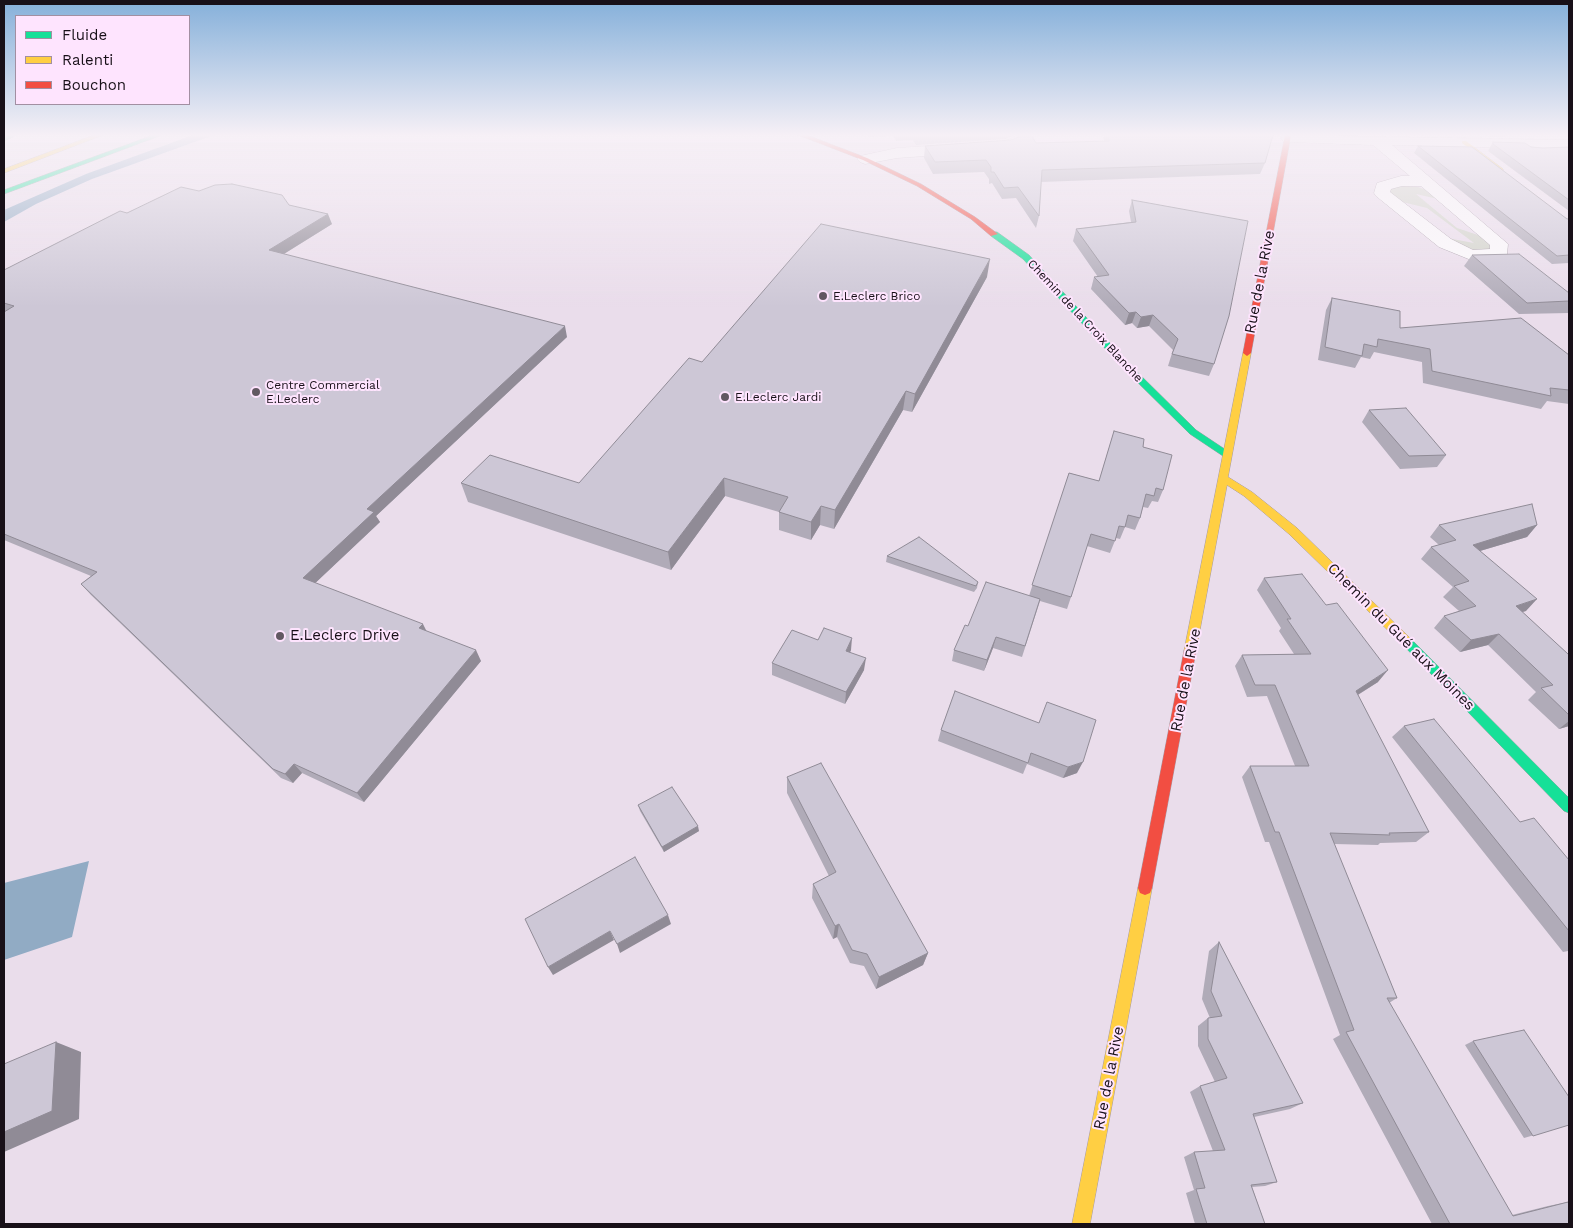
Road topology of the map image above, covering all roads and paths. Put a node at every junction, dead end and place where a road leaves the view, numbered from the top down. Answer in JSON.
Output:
{"nodes":[{"id":1,"x":931,"y":192,"type":"edge"},
{"id":2,"x":1277,"y":192,"type":"edge"},
{"id":3,"x":1382,"y":192,"type":"edge"},
{"id":4,"x":1439,"y":192,"type":"edge"},
{"id":5,"x":1226,"y":454,"type":"junction"},
{"id":6,"x":1223,"y":478,"type":"junction"},
{"id":7,"x":1569,"y":807,"type":"edge"},
{"id":8,"x":1081,"y":1224,"type":"edge"}],
"edges":[{"from":1,"to":5,"type":"main road","name":"Chemin de la Croix Blanche"},
{"from":2,"to":5,"type":"main road","name":"Rue de la Rive"},
{"from":3,"to":4,"type":"street"},
{"from":5,"to":6,"type":"main road","name":"Rue de la Rive"},
{"from":6,"to":7,"type":"main road","name":"Chemin du Gué aux Moines"},
{"from":6,"to":8,"type":"main road","name":"Rue de la Rive"}]}
